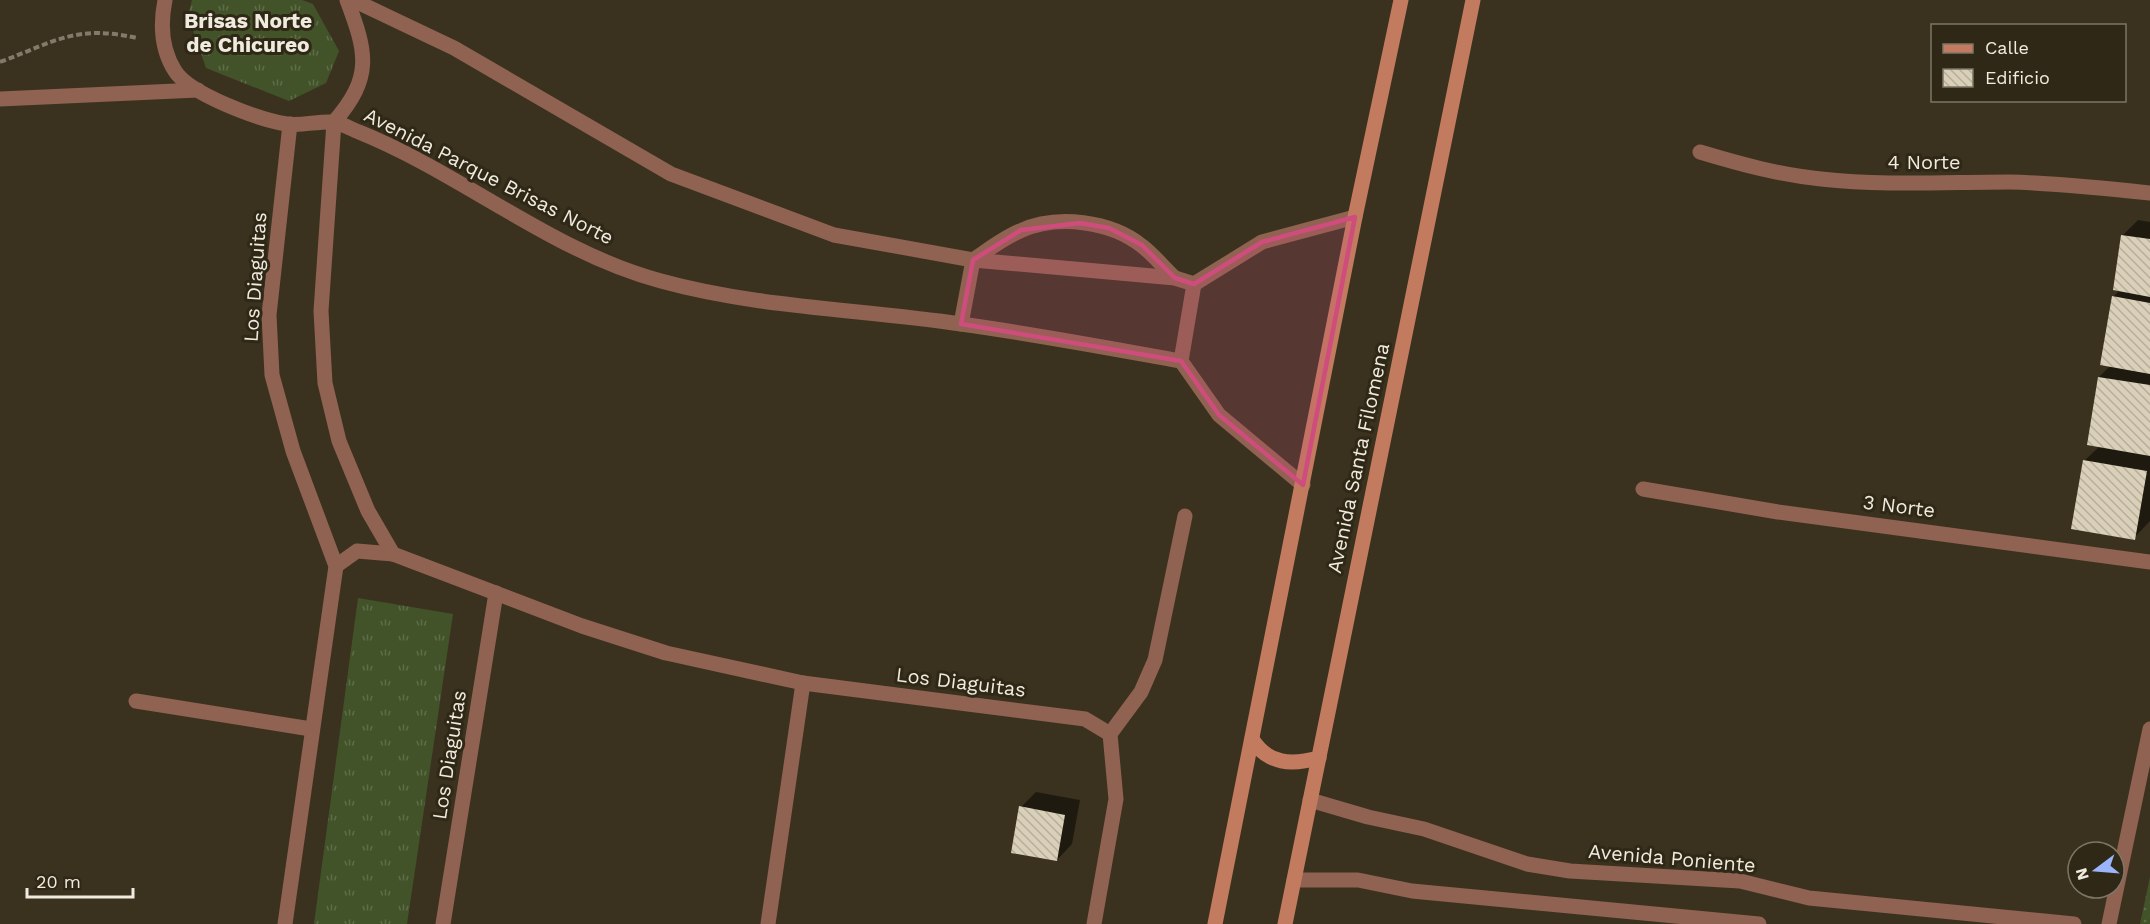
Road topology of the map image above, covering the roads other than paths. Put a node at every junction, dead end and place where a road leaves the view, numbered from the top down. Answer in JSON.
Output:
{"nodes":[{"id":1,"x":165,"y":0,"type":"edge"},
{"id":2,"x":346,"y":0,"type":"edge"},
{"id":3,"x":354,"y":0,"type":"edge"},
{"id":4,"x":1401,"y":0,"type":"edge"},
{"id":5,"x":1473,"y":0,"type":"edge"},
{"id":6,"x":198,"y":90,"type":"junction"},
{"id":7,"x":0,"y":99,"type":"edge"},
{"id":8,"x":334,"y":122,"type":"junction"},
{"id":9,"x":290,"y":124,"type":"junction"},
{"id":10,"x":1701,"y":152,"type":"dead end"},
{"id":11,"x":2150,"y":193,"type":"edge"},
{"id":12,"x":1355,"y":217,"type":"junction"},
{"id":13,"x":973,"y":260,"type":"junction"},
{"id":14,"x":1175,"y":278,"type":"junction"},
{"id":15,"x":1194,"y":284,"type":"junction"},
{"id":16,"x":961,"y":324,"type":"junction"},
{"id":17,"x":1181,"y":361,"type":"junction"},
{"id":18,"x":1303,"y":485,"type":"junction"},
{"id":19,"x":1643,"y":489,"type":"dead end"},
{"id":20,"x":1185,"y":516,"type":"dead end"},
{"id":21,"x":393,"y":554,"type":"junction"},
{"id":22,"x":2150,"y":562,"type":"edge"},
{"id":23,"x":336,"y":566,"type":"junction"},
{"id":24,"x":496,"y":593,"type":"junction"},
{"id":25,"x":803,"y":683,"type":"junction"},
{"id":26,"x":136,"y":701,"type":"dead end"},
{"id":27,"x":311,"y":729,"type":"junction"},
{"id":28,"x":2150,"y":729,"type":"edge"},
{"id":29,"x":1110,"y":734,"type":"junction"},
{"id":30,"x":1252,"y":739,"type":"junction"},
{"id":31,"x":1319,"y":758,"type":"junction"},
{"id":32,"x":1310,"y":800,"type":"junction"},
{"id":33,"x":1294,"y":880,"type":"junction"},
{"id":34,"x":285,"y":924,"type":"edge"},
{"id":35,"x":443,"y":924,"type":"edge"},
{"id":36,"x":768,"y":924,"type":"edge"},
{"id":37,"x":1095,"y":924,"type":"edge"},
{"id":38,"x":1215,"y":924,"type":"edge"},
{"id":39,"x":1285,"y":924,"type":"edge"},
{"id":40,"x":1759,"y":924,"type":"edge"},
{"id":41,"x":2074,"y":924,"type":"edge"},
{"id":42,"x":2109,"y":924,"type":"edge"}],
"edges":[{"from":1,"to":6,"type":"street"},
{"from":2,"to":8,"type":"street"},
{"from":3,"to":13,"type":"street"},
{"from":4,"to":12,"type":"street"},
{"from":5,"to":31,"type":"street","name":"Avenida Santa Filomena"},
{"from":6,"to":7,"type":"street","name":"Avenida Parque Brisas Norte"},
{"from":6,"to":9,"type":"street","name":"Avenida Parque Brisas Norte"},
{"from":8,"to":9,"type":"street","name":"Avenida Parque Brisas Norte"},
{"from":8,"to":16,"type":"street","name":"Avenida Parque Brisas Norte"},
{"from":8,"to":21,"type":"street"},
{"from":9,"to":23,"type":"street","name":"Los Diaguitas"},
{"from":10,"to":11,"type":"street","name":"4 Norte"},
{"from":12,"to":15,"type":"street"},
{"from":12,"to":18,"type":"street"},
{"from":13,"to":14,"type":"street"},
{"from":13,"to":14,"type":"street"},
{"from":13,"to":16,"type":"street"},
{"from":14,"to":15,"type":"street"},
{"from":15,"to":17,"type":"street"},
{"from":16,"to":17,"type":"street","name":"Avenida Parque Brisas Norte"},
{"from":17,"to":18,"type":"street"},
{"from":18,"to":30,"type":"street"},
{"from":19,"to":22,"type":"street","name":"3 Norte"},
{"from":20,"to":29,"type":"street"},
{"from":21,"to":23,"type":"street","name":"Los Diaguitas"},
{"from":21,"to":24,"type":"street","name":"Los Diaguitas"},
{"from":23,"to":27,"type":"street","name":"Los Diaguitas"},
{"from":24,"to":25,"type":"street","name":"Los Diaguitas"},
{"from":24,"to":35,"type":"street","name":"Los Diaguitas"},
{"from":25,"to":29,"type":"street","name":"Los Diaguitas"},
{"from":25,"to":36,"type":"street"},
{"from":26,"to":27,"type":"street"},
{"from":27,"to":34,"type":"street","name":"Los Diaguitas"},
{"from":28,"to":42,"type":"street"},
{"from":29,"to":37,"type":"street"},
{"from":30,"to":31,"type":"street"},
{"from":30,"to":38,"type":"street"},
{"from":31,"to":32,"type":"street","name":"Avenida Santa Filomena"},
{"from":32,"to":33,"type":"street","name":"Avenida Santa Filomena"},
{"from":32,"to":41,"type":"street","name":"Avenida Poniente"},
{"from":33,"to":39,"type":"street","name":"Avenida Santa Filomena"},
{"from":33,"to":40,"type":"street"}]}
